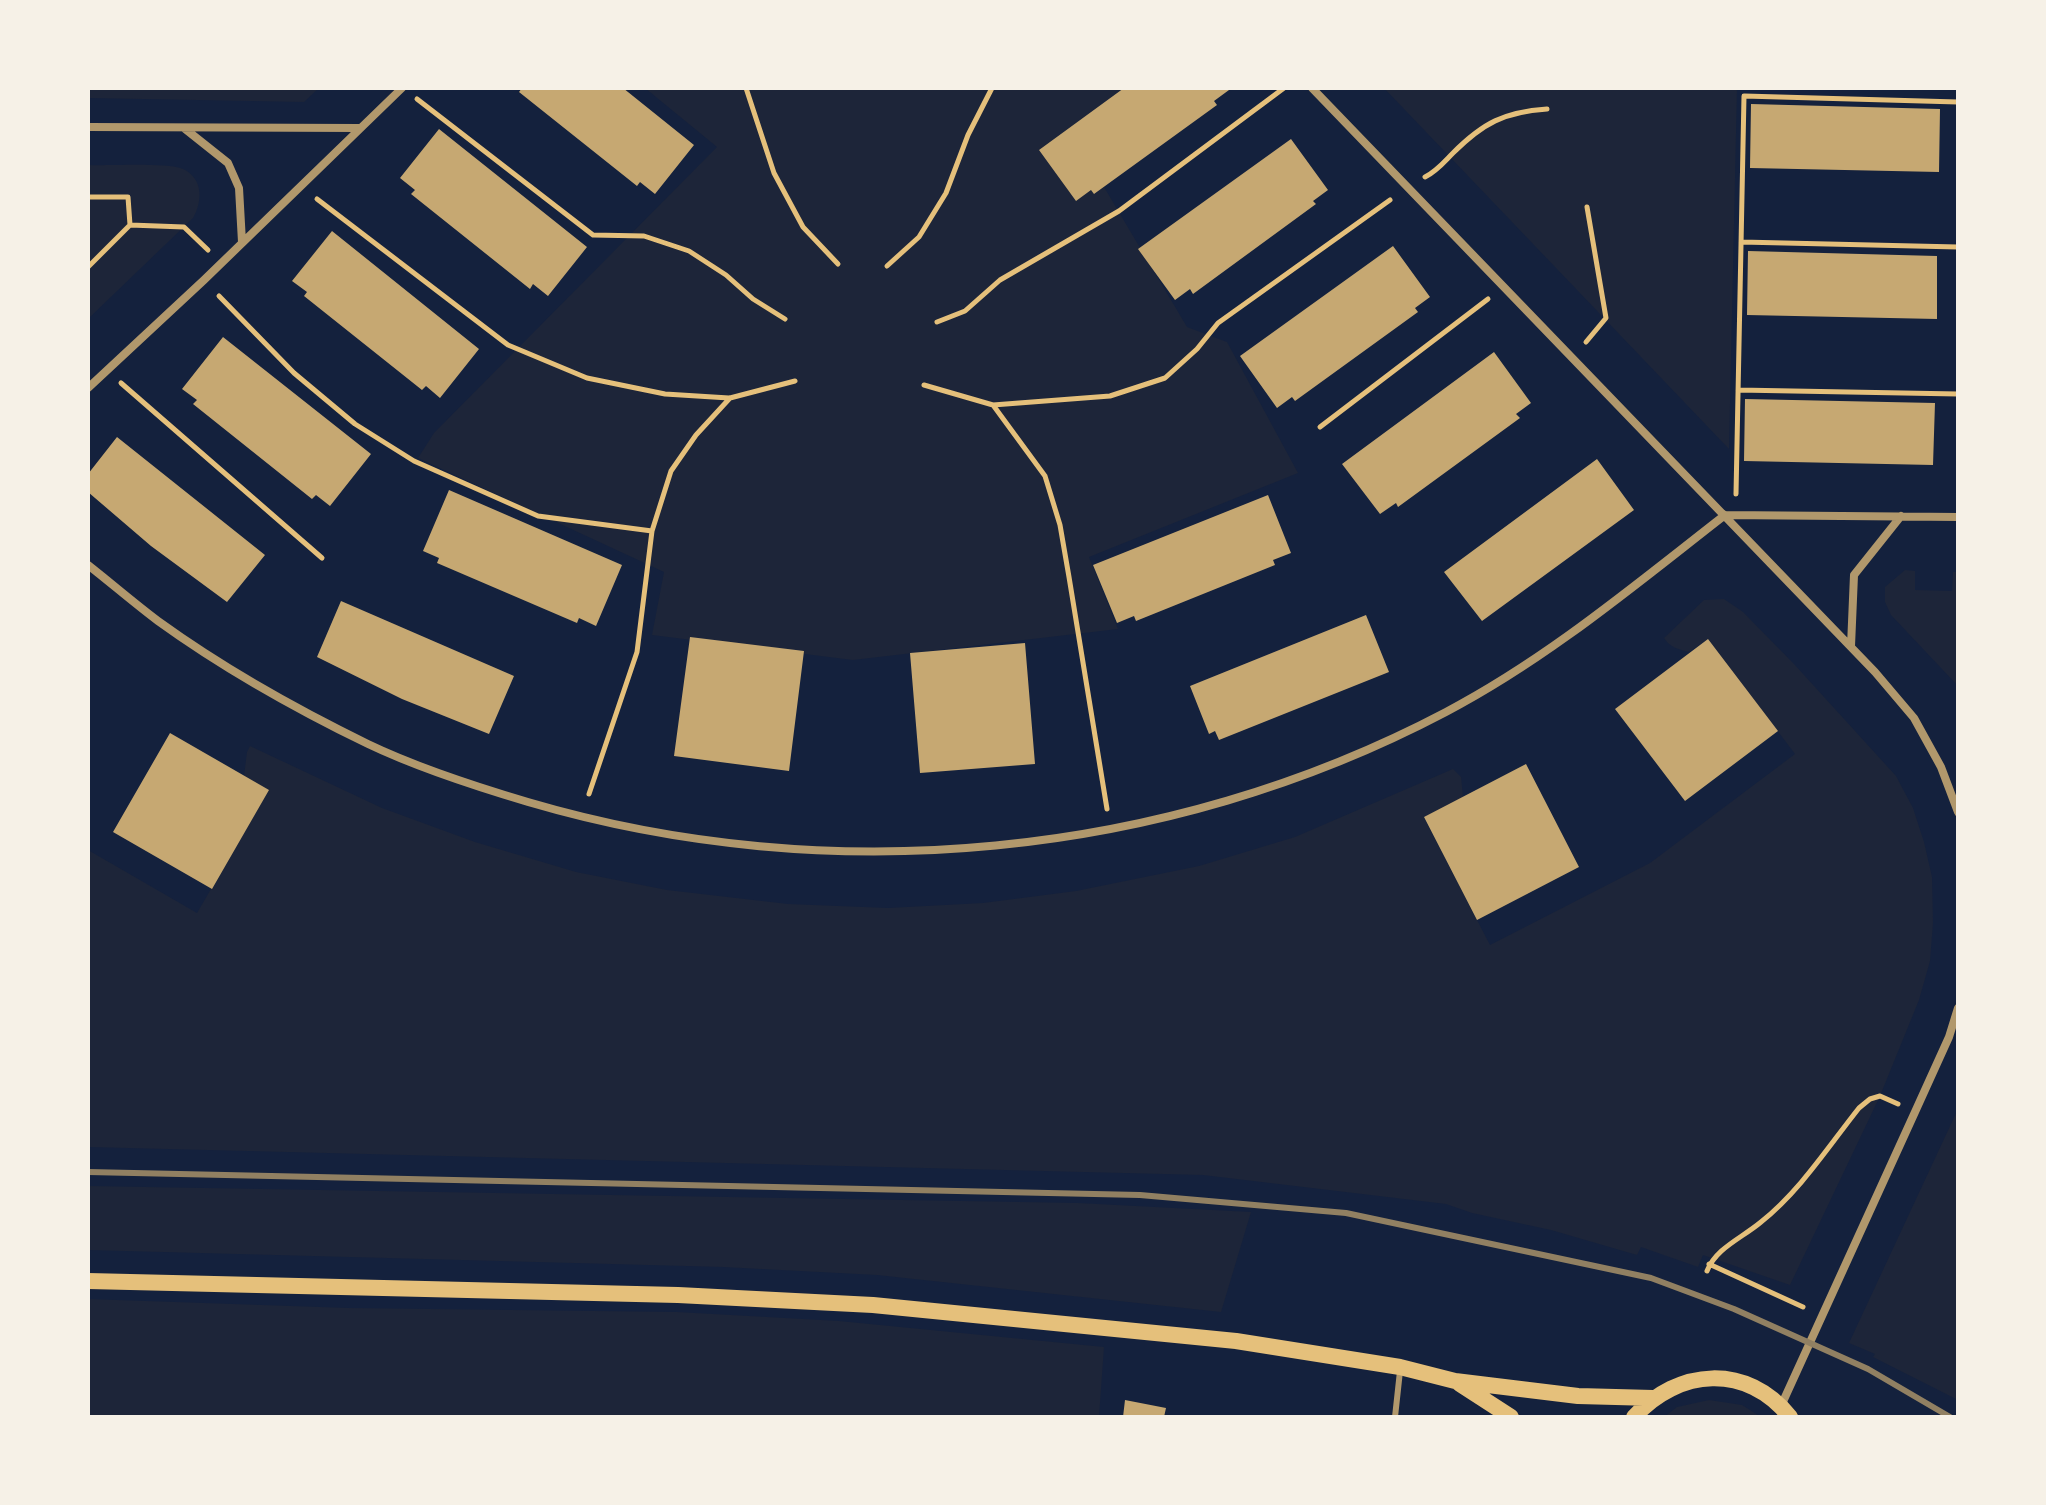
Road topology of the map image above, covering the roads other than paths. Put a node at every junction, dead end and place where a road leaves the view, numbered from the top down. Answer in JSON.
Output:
{"nodes":[{"id":1,"x":402,"y":88,"type":"edge"},
{"id":2,"x":1312,"y":88,"type":"edge"},
{"id":3,"x":88,"y":127,"type":"edge"},
{"id":4,"x":183,"y":128,"type":"junction"},
{"id":5,"x":359,"y":128,"type":"junction"},
{"id":6,"x":242,"y":242,"type":"junction"},
{"id":7,"x":88,"y":388,"type":"edge"},
{"id":8,"x":1725,"y":515,"type":"junction"},
{"id":9,"x":1901,"y":516,"type":"junction"},
{"id":10,"x":1958,"y":517,"type":"edge"},
{"id":11,"x":88,"y":565,"type":"edge"},
{"id":12,"x":1851,"y":646,"type":"junction"},
{"id":13,"x":1958,"y":812,"type":"edge"},
{"id":14,"x":1958,"y":1008,"type":"edge"},
{"id":15,"x":88,"y":1281,"type":"edge"},
{"id":16,"x":1400,"y":1367,"type":"junction"},
{"id":17,"x":1455,"y":1381,"type":"junction"},
{"id":18,"x":1653,"y":1398,"type":"junction"},
{"id":19,"x":1785,"y":1411,"type":"edge"},
{"id":20,"x":1395,"y":1417,"type":"edge"},
{"id":21,"x":1511,"y":1417,"type":"edge"},
{"id":22,"x":1634,"y":1417,"type":"edge"}],
"edges":[{"from":1,"to":5,"type":"street"},
{"from":2,"to":8,"type":"street"},
{"from":3,"to":4,"type":"street"},
{"from":4,"to":5,"type":"street"},
{"from":4,"to":6,"type":"street"},
{"from":5,"to":6,"type":"street"},
{"from":6,"to":7,"type":"street"},
{"from":8,"to":9,"type":"street"},
{"from":8,"to":11,"type":"street"},
{"from":8,"to":12,"type":"street"},
{"from":9,"to":10,"type":"street"},
{"from":9,"to":12,"type":"street"},
{"from":12,"to":13,"type":"street"},
{"from":14,"to":19,"type":"street"},
{"from":15,"to":16,"type":"main road"},
{"from":16,"to":17,"type":"main road"},
{"from":16,"to":20,"type":"lane"},
{"from":17,"to":18,"type":"main road"},
{"from":17,"to":21,"type":"main road"},
{"from":18,"to":19,"type":"main road"},
{"from":18,"to":22,"type":"main road"}]}
